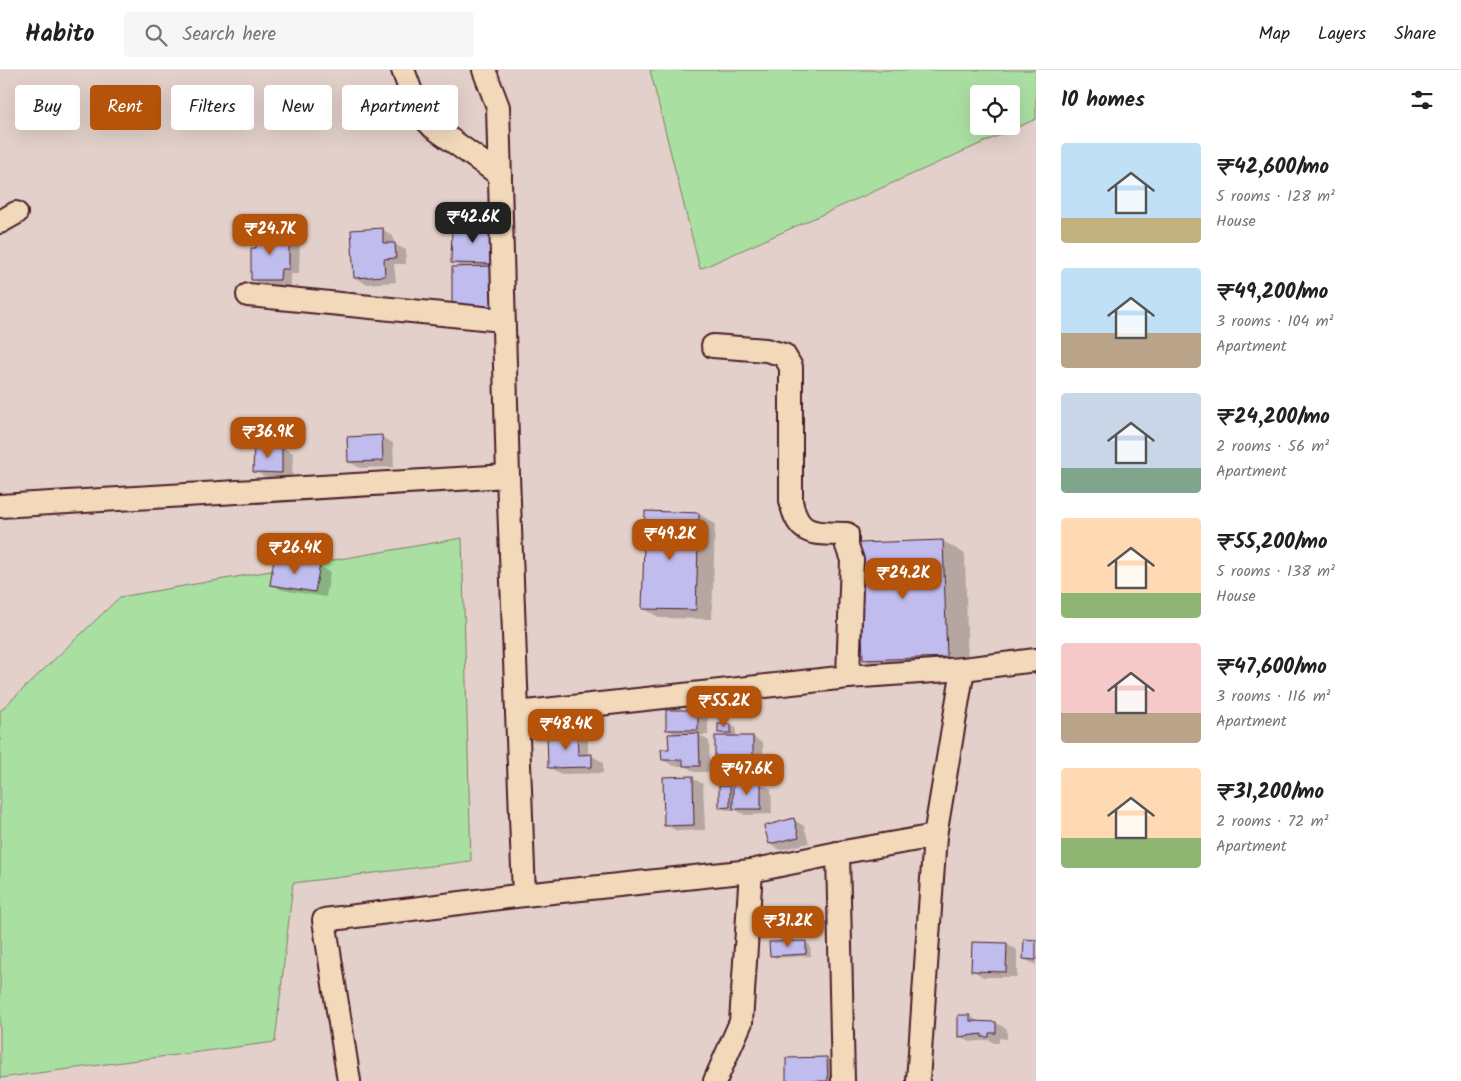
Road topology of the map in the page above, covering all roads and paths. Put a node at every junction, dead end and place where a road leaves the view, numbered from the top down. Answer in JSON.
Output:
{"nodes":[{"id":1,"x":402,"y":70,"type":"edge"},
{"id":2,"x":485,"y":71,"type":"edge"},
{"id":3,"x":500,"y":175,"type":"junction"},
{"id":4,"x":248,"y":295,"type":"dead end"},
{"id":5,"x":503,"y":320,"type":"junction"},
{"id":6,"x":713,"y":346,"type":"dead end"},
{"id":7,"x":508,"y":476,"type":"junction"},
{"id":8,"x":0,"y":506,"type":"edge"},
{"id":9,"x":1036,"y":660,"type":"edge"},
{"id":10,"x":963,"y":669,"type":"junction"},
{"id":11,"x":848,"y":677,"type":"junction"},
{"id":12,"x":517,"y":713,"type":"junction"},
{"id":13,"x":935,"y":836,"type":"junction"},
{"id":14,"x":838,"y":853,"type":"junction"},
{"id":15,"x":752,"y":871,"type":"junction"},
{"id":16,"x":524,"y":895,"type":"junction"},
{"id":17,"x":349,"y":1081,"type":"edge"},
{"id":18,"x":715,"y":1081,"type":"edge"},
{"id":19,"x":843,"y":1081,"type":"edge"},
{"id":20,"x":918,"y":1081,"type":"edge"}],
"edges":[{"from":1,"to":3,"type":"street"},
{"from":2,"to":3,"type":"street"},
{"from":3,"to":5,"type":"street"},
{"from":4,"to":5,"type":"street"},
{"from":5,"to":7,"type":"street"},
{"from":6,"to":11,"type":"street"},
{"from":7,"to":8,"type":"street"},
{"from":7,"to":12,"type":"street"},
{"from":9,"to":10,"type":"street"},
{"from":10,"to":11,"type":"street"},
{"from":10,"to":13,"type":"street"},
{"from":11,"to":12,"type":"street"},
{"from":12,"to":16,"type":"street"},
{"from":13,"to":14,"type":"street"},
{"from":13,"to":20,"type":"street"},
{"from":14,"to":15,"type":"street"},
{"from":14,"to":19,"type":"street"},
{"from":15,"to":16,"type":"street"},
{"from":15,"to":18,"type":"street"},
{"from":16,"to":17,"type":"street"}]}
